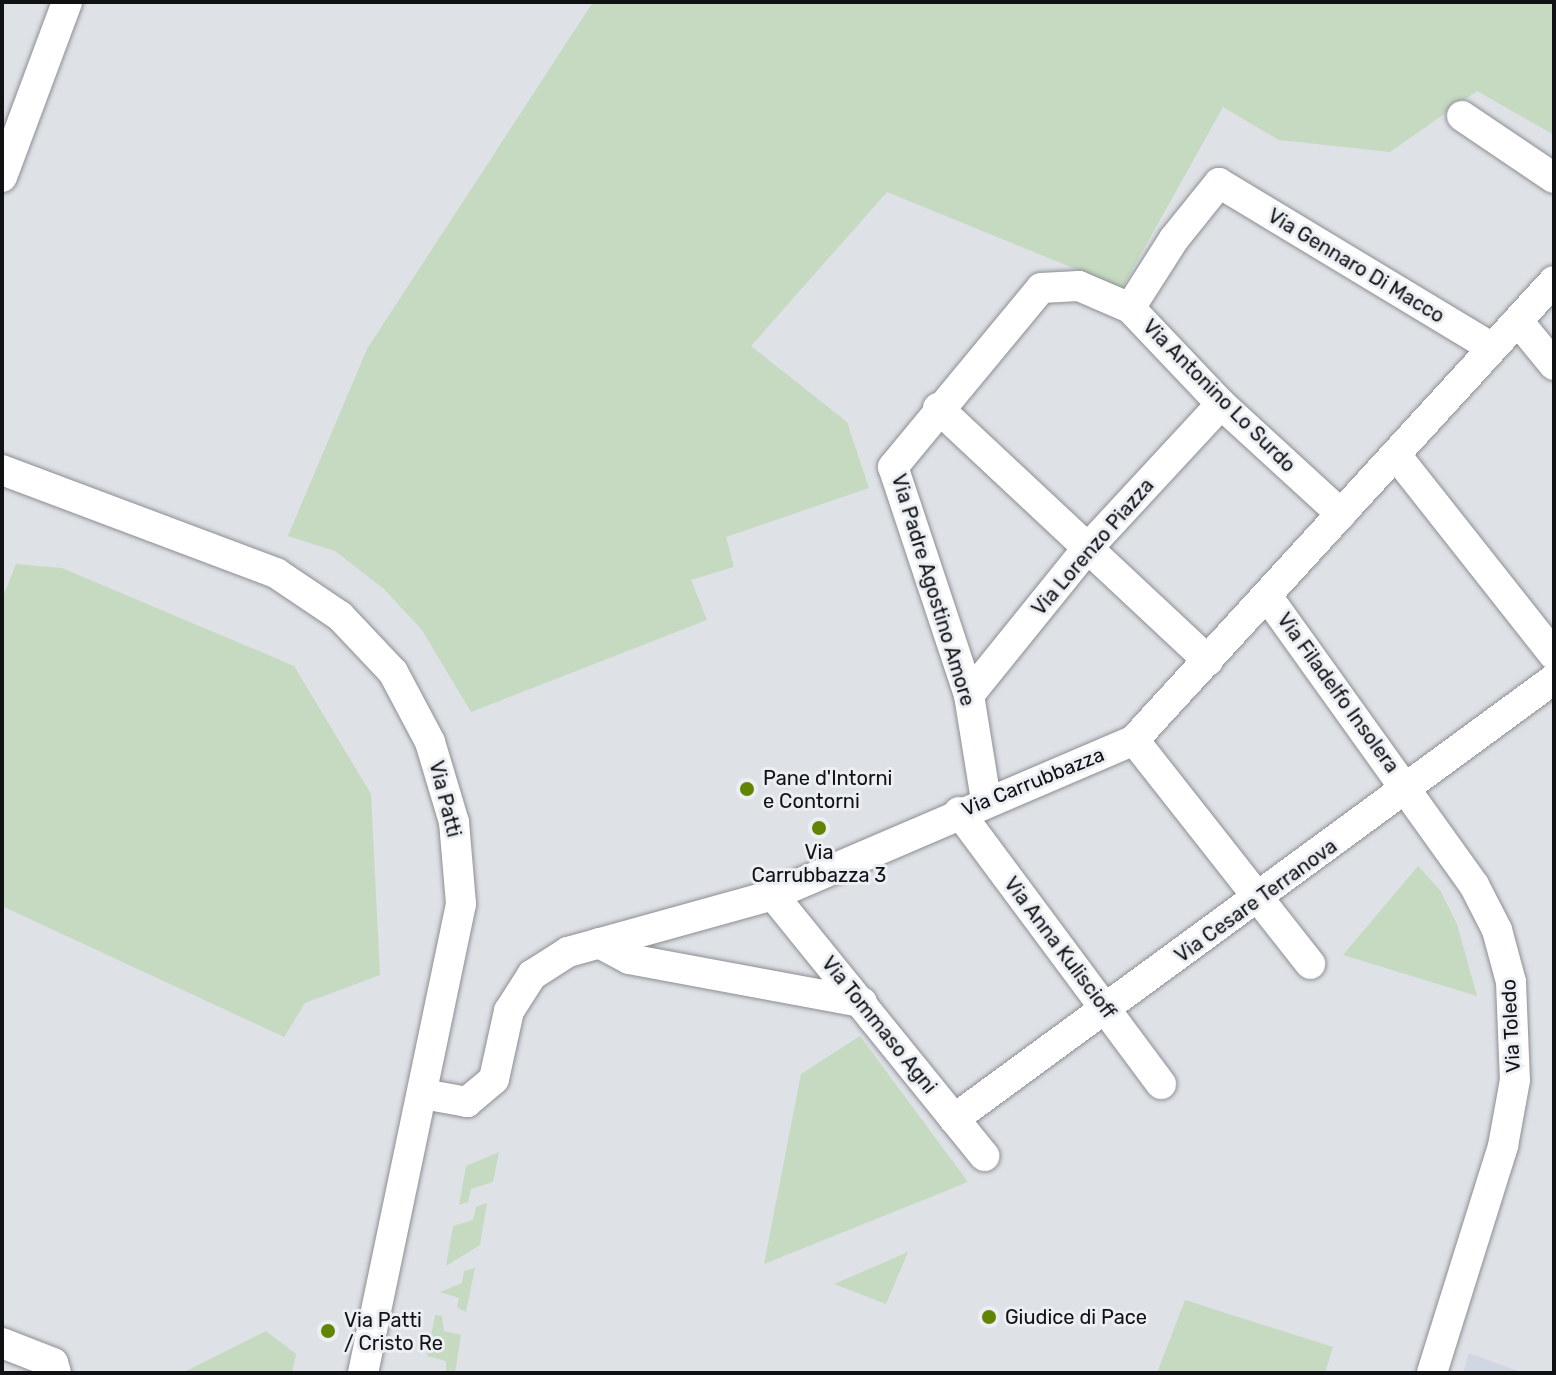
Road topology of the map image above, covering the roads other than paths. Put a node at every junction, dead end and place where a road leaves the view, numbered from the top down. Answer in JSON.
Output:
{"nodes":[{"id":1,"x":67,"y":2,"type":"edge"},
{"id":2,"x":1462,"y":116,"type":"dead end"},
{"id":3,"x":2,"y":177,"type":"edge"},
{"id":4,"x":1554,"y":178,"type":"edge"},
{"id":5,"x":1554,"y":281,"type":"edge"},
{"id":6,"x":1041,"y":288,"type":"joint"},
{"id":7,"x":1130,"y":308,"type":"junction"},
{"id":8,"x":1518,"y":321,"type":"junction"},
{"id":9,"x":1492,"y":348,"type":"junction"},
{"id":10,"x":1554,"y":365,"type":"edge"},
{"id":11,"x":1221,"y":404,"type":"junction"},
{"id":12,"x":938,"y":408,"type":"junction"},
{"id":13,"x":1396,"y":455,"type":"junction"},
{"id":14,"x":2,"y":470,"type":"edge"},
{"id":15,"x":1341,"y":514,"type":"junction"},
{"id":16,"x":1086,"y":550,"type":"junction"},
{"id":17,"x":1267,"y":596,"type":"junction"},
{"id":18,"x":1554,"y":655,"type":"edge"},
{"id":19,"x":1208,"y":661,"type":"junction"},
{"id":20,"x":1554,"y":679,"type":"edge"},
{"id":21,"x":969,"y":695,"type":"junction"},
{"id":22,"x":1134,"y":740,"type":"junction"},
{"id":23,"x":1409,"y":790,"type":"junction"},
{"id":24,"x":973,"y":806,"type":"junction"},
{"id":25,"x":773,"y":895,"type":"junction"},
{"id":26,"x":1258,"y":899,"type":"junction"},
{"id":27,"x":599,"y":943,"type":"junction"},
{"id":28,"x":1310,"y":964,"type":"dead end"},
{"id":29,"x":862,"y":1002,"type":"junction"},
{"id":30,"x":1108,"y":1011,"type":"junction"},
{"id":31,"x":1161,"y":1084,"type":"dead end"},
{"id":32,"x":423,"y":1094,"type":"junction"},
{"id":33,"x":954,"y":1119,"type":"junction"},
{"id":34,"x":984,"y":1156,"type":"dead end"},
{"id":35,"x":2,"y":1343,"type":"edge"},
{"id":36,"x":56,"y":1373,"type":"edge"},
{"id":37,"x":363,"y":1373,"type":"edge"},
{"id":38,"x":1432,"y":1373,"type":"edge"}],
"edges":[{"from":1,"to":3,"type":"street"},
{"from":2,"to":4,"type":"street"},
{"from":5,"to":8,"type":"street","name":"Via Carrubbazza"},
{"from":6,"to":7,"type":"street","name":"Via Antonino Lo Surdo"},
{"from":6,"to":12,"type":"street","name":"Via Padre Agostino Amore"},
{"from":7,"to":9,"type":"street","name":"Via Gennaro Di Macco"},
{"from":7,"to":11,"type":"street","name":"Via Antonino Lo Surdo"},
{"from":8,"to":9,"type":"street","name":"Via Carrubbazza"},
{"from":8,"to":10,"type":"street"},
{"from":9,"to":13,"type":"street","name":"Via Carrubbazza"},
{"from":11,"to":15,"type":"street","name":"Via Antonino Lo Surdo"},
{"from":11,"to":16,"type":"street","name":"Via Lorenzo Piazza"},
{"from":12,"to":16,"type":"street"},
{"from":12,"to":21,"type":"street","name":"Via Padre Agostino Amore"},
{"from":13,"to":15,"type":"street","name":"Via Carrubbazza"},
{"from":13,"to":18,"type":"street"},
{"from":14,"to":32,"type":"street","name":"Via Patti"},
{"from":15,"to":17,"type":"street","name":"Via Carrubbazza"},
{"from":16,"to":19,"type":"street"},
{"from":16,"to":21,"type":"street","name":"Via Lorenzo Piazza"},
{"from":17,"to":19,"type":"street","name":"Via Carrubbazza"},
{"from":17,"to":23,"type":"street","name":"Via Filadelfo Insolera"},
{"from":19,"to":22,"type":"street","name":"Via Carrubbazza"},
{"from":20,"to":23,"type":"street","name":"Via Cesare Terranova"},
{"from":21,"to":24,"type":"street","name":"Via Padre Agostino Amore"},
{"from":22,"to":24,"type":"street","name":"Via Carrubbazza"},
{"from":22,"to":26,"type":"street"},
{"from":23,"to":26,"type":"street","name":"Via Cesare Terranova"},
{"from":23,"to":38,"type":"street","name":"Via Toledo"},
{"from":24,"to":25,"type":"street","name":"Via Carrubbazza"},
{"from":24,"to":30,"type":"street","name":"Via Anna Kuliscioff"},
{"from":25,"to":27,"type":"street","name":"Via Carrubbazza"},
{"from":25,"to":29,"type":"street","name":"Via Tommaso Agni"},
{"from":26,"to":28,"type":"street"},
{"from":26,"to":30,"type":"street","name":"Via Cesare Terranova"},
{"from":27,"to":29,"type":"street"},
{"from":27,"to":32,"type":"street","name":"Via Carrubbazza"},
{"from":29,"to":33,"type":"street","name":"Via Tommaso Agni"},
{"from":30,"to":31,"type":"street","name":"Via Anna Kuliscioff"},
{"from":30,"to":33,"type":"street","name":"Via Cesare Terranova"},
{"from":32,"to":37,"type":"street","name":"Via Patti"},
{"from":33,"to":34,"type":"street","name":"Via Tommaso Agni"},
{"from":35,"to":36,"type":"street"}]}
